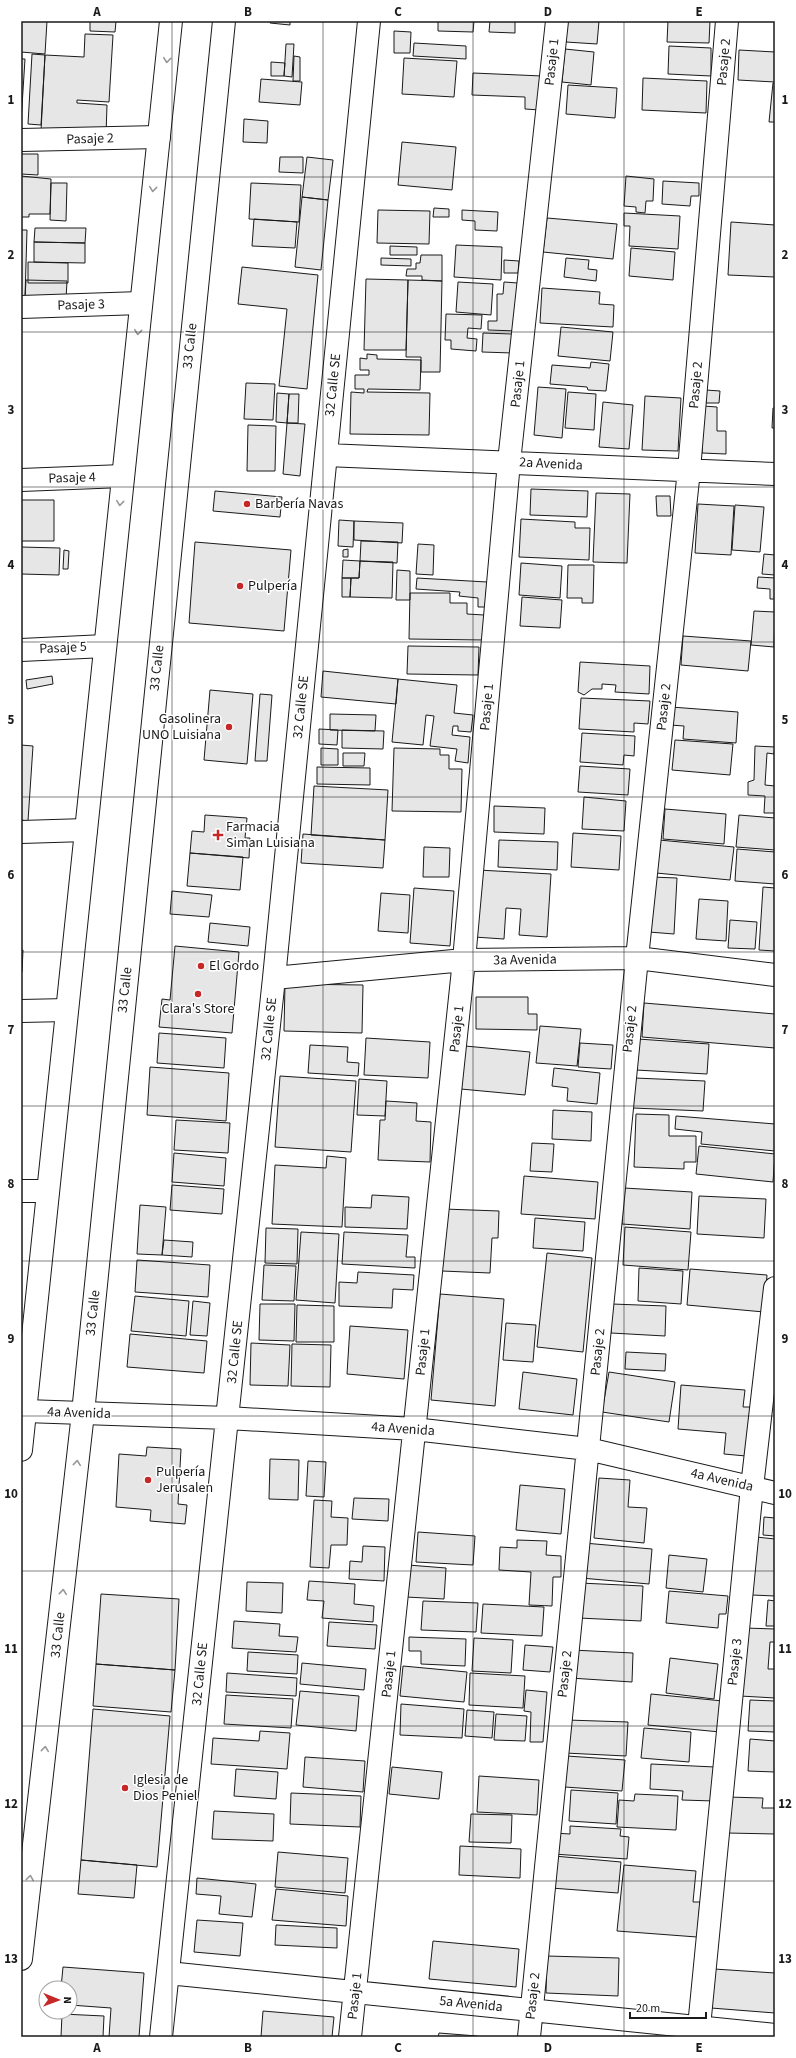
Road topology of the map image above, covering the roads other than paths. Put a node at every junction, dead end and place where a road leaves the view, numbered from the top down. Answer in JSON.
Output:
{"nodes":[{"id":1,"x":170,"y":21,"type":"edge"},
{"id":2,"x":224,"y":21,"type":"edge"},
{"id":3,"x":369,"y":21,"type":"edge"},
{"id":4,"x":557,"y":21,"type":"edge"},
{"id":5,"x":727,"y":21,"type":"edge"},
{"id":6,"x":158,"y":137,"type":"junction"},
{"id":7,"x":21,"y":140,"type":"edge"},
{"id":8,"x":141,"y":303,"type":"junction"},
{"id":9,"x":21,"y":307,"type":"edge"},
{"id":10,"x":326,"y":455,"type":"junction"},
{"id":11,"x":509,"y":462,"type":"junction"},
{"id":12,"x":689,"y":470,"type":"junction"},
{"id":13,"x":775,"y":474,"type":"edge"},
{"id":14,"x":123,"y":476,"type":"junction"},
{"id":15,"x":21,"y":480,"type":"edge"},
{"id":16,"x":105,"y":646,"type":"junction"},
{"id":17,"x":21,"y":650,"type":"edge"},
{"id":18,"x":86,"y":830,"type":"junction"},
{"id":19,"x":21,"y":832,"type":"edge"},
{"id":20,"x":637,"y":958,"type":"junction"},
{"id":21,"x":464,"y":960,"type":"junction"},
{"id":22,"x":775,"y":975,"type":"edge"},
{"id":23,"x":274,"y":978,"type":"junction"},
{"id":24,"x":67,"y":1010,"type":"junction"},
{"id":25,"x":21,"y":1011,"type":"edge"},
{"id":26,"x":21,"y":1191,"type":"edge"},
{"id":27,"x":48,"y":1191,"type":"junction"},
{"id":28,"x":775,"y":1288,"type":"edge"},
{"id":29,"x":25,"y":1368,"type":"edge"},
{"id":30,"x":25,"y":1411,"type":"junction"},
{"id":31,"x":83,"y":1413,"type":"junction"},
{"id":32,"x":228,"y":1418,"type":"junction"},
{"id":33,"x":414,"y":1429,"type":"junction"},
{"id":34,"x":588,"y":1449,"type":"junction"},
{"id":35,"x":21,"y":1450,"type":"edge"},
{"id":36,"x":752,"y":1488,"type":"junction"},
{"id":37,"x":775,"y":1493,"type":"edge"},
{"id":38,"x":21,"y":1959,"type":"edge"},
{"id":39,"x":168,"y":1973,"type":"junction"},
{"id":40,"x":355,"y":1992,"type":"junction"},
{"id":41,"x":531,"y":2010,"type":"junction"},
{"id":42,"x":698,"y":2032,"type":"edge"},
{"id":43,"x":775,"y":2035,"type":"edge"},
{"id":44,"x":161,"y":2037,"type":"edge"},
{"id":45,"x":350,"y":2037,"type":"edge"},
{"id":46,"x":529,"y":2037,"type":"edge"}],
"edges":[{"from":1,"to":6,"type":"street","one_way":true},
{"from":2,"to":31,"type":"street","name":"33 Calle"},
{"from":3,"to":10,"type":"street","name":"32 Calle SE"},
{"from":4,"to":11,"type":"street","name":"Pasaje 1"},
{"from":5,"to":12,"type":"street","name":"Pasaje 2"},
{"from":6,"to":7,"type":"street","name":"Pasaje 2"},
{"from":6,"to":8,"type":"street","one_way":true},
{"from":8,"to":9,"type":"street","name":"Pasaje 3"},
{"from":8,"to":14,"type":"street","one_way":true},
{"from":10,"to":11,"type":"street","name":"2a Avenida"},
{"from":10,"to":23,"type":"street","name":"32 Calle SE"},
{"from":11,"to":12,"type":"street","name":"2a Avenida"},
{"from":11,"to":21,"type":"street","name":"Pasaje 1"},
{"from":12,"to":13,"type":"street","name":"2a Avenida"},
{"from":12,"to":20,"type":"street","name":"Pasaje 2"},
{"from":14,"to":15,"type":"street","name":"Pasaje 4"},
{"from":14,"to":16,"type":"street","one_way":true},
{"from":16,"to":17,"type":"street","name":"Pasaje 5"},
{"from":16,"to":18,"type":"street"},
{"from":18,"to":19,"type":"street"},
{"from":18,"to":24,"type":"street"},
{"from":20,"to":21,"type":"street","name":"3a Avenida"},
{"from":20,"to":22,"type":"street","name":"3a Avenida"},
{"from":20,"to":34,"type":"street","name":"Pasaje 2"},
{"from":21,"to":23,"type":"street","name":"3a Avenida"},
{"from":21,"to":33,"type":"street","name":"Pasaje 1"},
{"from":23,"to":32,"type":"street","name":"32 Calle SE"},
{"from":24,"to":25,"type":"street"},
{"from":24,"to":27,"type":"street"},
{"from":26,"to":27,"type":"street"},
{"from":27,"to":29,"type":"street"},
{"from":28,"to":36,"type":"street","name":"Pasaje 3"},
{"from":29,"to":30,"type":"street"},
{"from":30,"to":31,"type":"street","name":"4a Avenida"},
{"from":30,"to":35,"type":"street"},
{"from":31,"to":32,"type":"street","name":"4a Avenida"},
{"from":38,"to":31,"type":"street","name":"33 Calle","one_way":true},
{"from":32,"to":33,"type":"street","name":"4a Avenida"},
{"from":32,"to":39,"type":"street","name":"32 Calle SE"},
{"from":33,"to":34,"type":"street","name":"4a Avenida"},
{"from":33,"to":40,"type":"street","name":"Pasaje 1"},
{"from":34,"to":36,"type":"street","name":"4a Avenida"},
{"from":34,"to":41,"type":"street","name":"Pasaje 2"},
{"from":36,"to":37,"type":"street","name":"4a Avenida"},
{"from":36,"to":42,"type":"street","name":"Pasaje 3"},
{"from":39,"to":40,"type":"street","name":"5a Avenida"},
{"from":39,"to":44,"type":"street","name":"32 Calle SE"},
{"from":40,"to":41,"type":"street","name":"5a Avenida"},
{"from":40,"to":45,"type":"street","name":"Pasaje 1"},
{"from":41,"to":42,"type":"street","name":"5a Avenida"},
{"from":41,"to":46,"type":"street","name":"Pasaje 2"},
{"from":42,"to":43,"type":"street","name":"5a Avenida"}]}
